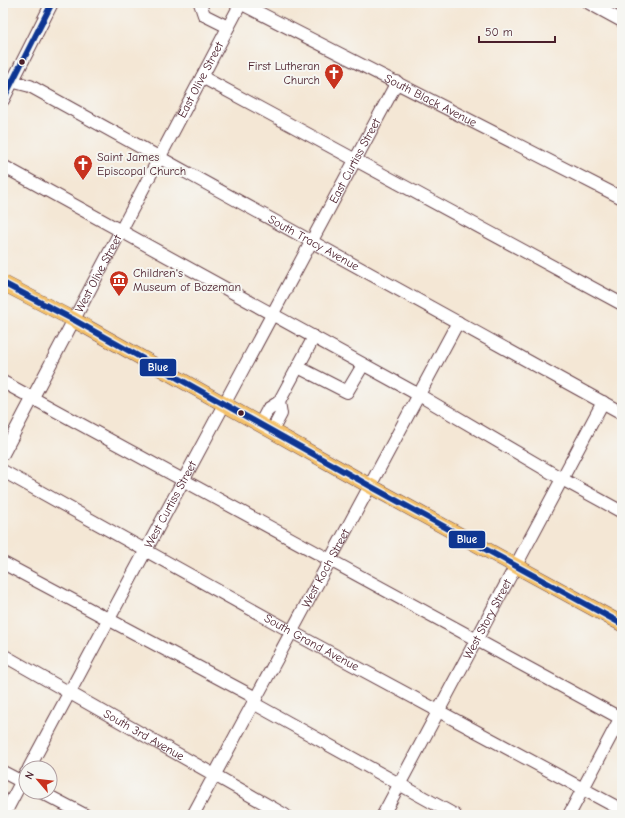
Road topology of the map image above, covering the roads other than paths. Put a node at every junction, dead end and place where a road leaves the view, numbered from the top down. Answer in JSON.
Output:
{"nodes":[{"id":1,"x":52,"y":3,"type":"edge"},
{"id":2,"x":200,"y":3,"type":"edge"},
{"id":3,"x":240,"y":3,"type":"edge"},
{"id":4,"x":588,"y":3,"type":"edge"},
{"id":5,"x":622,"y":21,"type":"edge"},
{"id":6,"x":228,"y":27,"type":"junction"},
{"id":7,"x":202,"y":77,"type":"junction"},
{"id":8,"x":8,"y":80,"type":"edge"},
{"id":9,"x":397,"y":82,"type":"junction"},
{"id":10,"x":3,"y":100,"type":"edge"},
{"id":11,"x":161,"y":157,"type":"junction"},
{"id":12,"x":356,"y":159,"type":"junction"},
{"id":13,"x":3,"y":166,"type":"edge"},
{"id":14,"x":622,"y":198,"type":"edge"},
{"id":15,"x":122,"y":230,"type":"junction"},
{"id":16,"x":312,"y":240,"type":"junction"},
{"id":17,"x":3,"y":283,"type":"edge"},
{"id":18,"x":622,"y":304,"type":"edge"},
{"id":19,"x":272,"y":314,"type":"junction"},
{"id":20,"x":74,"y":320,"type":"junction"},
{"id":21,"x":458,"y":322,"type":"junction"},
{"id":22,"x":314,"y":337,"type":"junction"},
{"id":23,"x":363,"y":365,"type":"junction"},
{"id":24,"x":298,"y":366,"type":"junction"},
{"id":25,"x":3,"y":382,"type":"edge"},
{"id":26,"x":418,"y":395,"type":"junction"},
{"id":27,"x":33,"y":398,"type":"junction"},
{"id":28,"x":603,"y":402,"type":"junction"},
{"id":29,"x":224,"y":404,"type":"junction"},
{"id":30,"x":622,"y":413,"type":"edge"},
{"id":31,"x":266,"y":428,"type":"junction"},
{"id":32,"x":3,"y":454,"type":"edge"},
{"id":33,"x":3,"y":471,"type":"edge"},
{"id":34,"x":184,"y":479,"type":"junction"},
{"id":35,"x":562,"y":479,"type":"junction"},
{"id":36,"x":370,"y":486,"type":"junction"},
{"id":37,"x":622,"y":512,"type":"edge"},
{"id":38,"x":146,"y":549,"type":"junction"},
{"id":39,"x":330,"y":560,"type":"junction"},
{"id":40,"x":3,"y":563,"type":"edge"},
{"id":41,"x":516,"y":564,"type":"junction"},
{"id":42,"x":108,"y":620,"type":"junction"},
{"id":43,"x":622,"y":624,"type":"edge"},
{"id":44,"x":292,"y":632,"type":"junction"},
{"id":45,"x":476,"y":639,"type":"junction"},
{"id":46,"x":3,"y":655,"type":"edge"},
{"id":47,"x":70,"y":692,"type":"junction"},
{"id":48,"x":255,"y":701,"type":"junction"},
{"id":49,"x":438,"y":710,"type":"junction"},
{"id":50,"x":622,"y":717,"type":"edge"},
{"id":51,"x":33,"y":760,"type":"edge"},
{"id":52,"x":3,"y":772,"type":"edge"},
{"id":53,"x":214,"y":775,"type":"junction"},
{"id":54,"x":18,"y":777,"type":"edge"},
{"id":55,"x":399,"y":784,"type":"junction"},
{"id":56,"x":583,"y":789,"type":"junction"},
{"id":57,"x":18,"y":792,"type":"edge"},
{"id":58,"x":56,"y":800,"type":"edge"},
{"id":59,"x":622,"y":810,"type":"edge"},
{"id":60,"x":4,"y":815,"type":"edge"},
{"id":61,"x":85,"y":815,"type":"edge"},
{"id":62,"x":193,"y":815,"type":"edge"},
{"id":63,"x":285,"y":815,"type":"edge"},
{"id":64,"x":383,"y":815,"type":"edge"},
{"id":65,"x":456,"y":815,"type":"edge"},
{"id":66,"x":569,"y":815,"type":"edge"}],
"edges":[{"from":1,"to":8,"type":"street"},
{"from":2,"to":6,"type":"street"},
{"from":3,"to":6,"type":"street","name":"East Olive Street"},
{"from":3,"to":9,"type":"street","name":"South Black Avenue"},
{"from":4,"to":5,"type":"street"},
{"from":6,"to":7,"type":"street","name":"East Olive Street"},
{"from":7,"to":11,"type":"street","name":"East Olive Street"},
{"from":7,"to":12,"type":"street"},
{"from":8,"to":10,"type":"street"},
{"from":8,"to":11,"type":"street","name":"South Tracy Avenue"},
{"from":9,"to":12,"type":"street","name":"East Curtiss Street"},
{"from":9,"to":14,"type":"street","name":"South Black Avenue"},
{"from":11,"to":15,"type":"street","name":"West Olive Street"},
{"from":11,"to":16,"type":"street","name":"South Tracy Avenue"},
{"from":12,"to":16,"type":"street","name":"East Curtiss Street"},
{"from":12,"to":18,"type":"street"},
{"from":13,"to":15,"type":"street"},
{"from":15,"to":19,"type":"street"},
{"from":15,"to":20,"type":"street","name":"West Olive Street"},
{"from":16,"to":19,"type":"street","name":"West Curtiss Street"},
{"from":16,"to":21,"type":"street","name":"South Tracy Avenue"},
{"from":17,"to":20,"type":"main road"},
{"from":19,"to":22,"type":"street"},
{"from":19,"to":29,"type":"street","name":"West Curtiss Street"},
{"from":20,"to":27,"type":"street","name":"West Olive Street"},
{"from":20,"to":29,"type":"main road"},
{"from":21,"to":26,"type":"street","name":"West Koch Street"},
{"from":21,"to":28,"type":"street","name":"South Tracy Avenue"},
{"from":22,"to":23,"type":"street"},
{"from":22,"to":24,"type":"street"},
{"from":23,"to":24,"type":"street"},
{"from":23,"to":26,"type":"street"},
{"from":24,"to":31,"type":"street"},
{"from":25,"to":27,"type":"street"},
{"from":26,"to":35,"type":"street"},
{"from":26,"to":36,"type":"street","name":"West Koch Street"},
{"from":27,"to":32,"type":"street","name":"West Olive Street"},
{"from":27,"to":34,"type":"street"},
{"from":28,"to":30,"type":"street","name":"South Tracy Avenue"},
{"from":28,"to":35,"type":"street","name":"West Story Street"},
{"from":29,"to":31,"type":"main road"},
{"from":29,"to":34,"type":"street","name":"West Curtiss Street"},
{"from":31,"to":36,"type":"main road"},
{"from":33,"to":38,"type":"street","name":"South Grand Avenue"},
{"from":34,"to":38,"type":"street","name":"West Curtiss Street"},
{"from":34,"to":39,"type":"street"},
{"from":35,"to":37,"type":"street"},
{"from":35,"to":41,"type":"street","name":"West Story Street"},
{"from":36,"to":39,"type":"street","name":"West Koch Street"},
{"from":36,"to":41,"type":"main road"},
{"from":38,"to":42,"type":"street","name":"West Curtiss Street"},
{"from":38,"to":44,"type":"street","name":"South Grand Avenue"},
{"from":39,"to":44,"type":"street","name":"West Koch Street"},
{"from":39,"to":45,"type":"street"},
{"from":40,"to":42,"type":"street"},
{"from":41,"to":43,"type":"main road"},
{"from":41,"to":45,"type":"street","name":"West Story Street"},
{"from":42,"to":47,"type":"street","name":"West Curtiss Street"},
{"from":42,"to":48,"type":"street"},
{"from":44,"to":48,"type":"street","name":"West Koch Street"},
{"from":44,"to":49,"type":"street","name":"South Grand Avenue"},
{"from":45,"to":49,"type":"street","name":"West Story Street"},
{"from":45,"to":50,"type":"street"},
{"from":46,"to":47,"type":"street","name":"South 3rd Avenue"},
{"from":47,"to":51,"type":"street","name":"West Curtiss Street"},
{"from":47,"to":53,"type":"street","name":"South 3rd Avenue"},
{"from":48,"to":53,"type":"street","name":"West Koch Street"},
{"from":48,"to":55,"type":"street"},
{"from":49,"to":55,"type":"street","name":"West Story Street"},
{"from":49,"to":56,"type":"street","name":"South Grand Avenue"},
{"from":50,"to":56,"type":"street"},
{"from":52,"to":54,"type":"street"},
{"from":53,"to":62,"type":"street","name":"West Koch Street"},
{"from":53,"to":63,"type":"street","name":"South 3rd Avenue"},
{"from":55,"to":64,"type":"street","name":"West Story Street"},
{"from":55,"to":65,"type":"street"},
{"from":56,"to":59,"type":"street","name":"South Grand Avenue"},
{"from":56,"to":66,"type":"street"},
{"from":57,"to":60,"type":"street"},
{"from":58,"to":61,"type":"street"}]}
